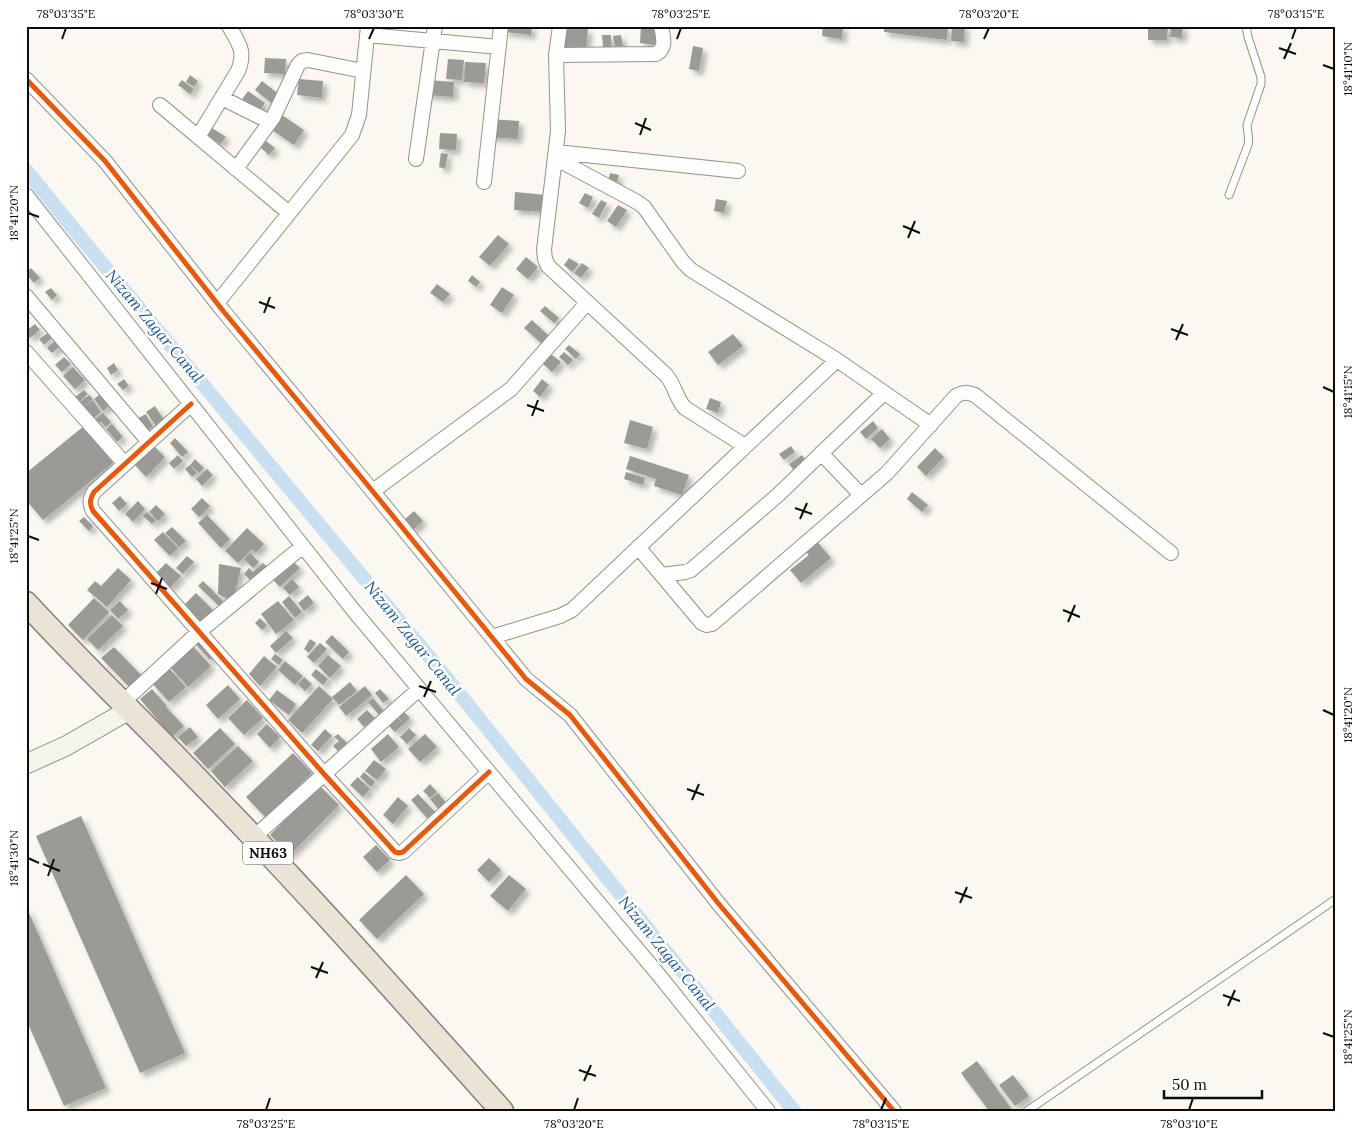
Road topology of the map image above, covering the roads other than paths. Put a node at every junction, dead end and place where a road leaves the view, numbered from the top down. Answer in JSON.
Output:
{"nodes":[{"id":1,"x":229,"y":26,"type":"edge"},
{"id":2,"x":436,"y":26,"type":"edge"},
{"id":3,"x":501,"y":26,"type":"edge"},
{"id":4,"x":560,"y":26,"type":"edge"},
{"id":5,"x":661,"y":26,"type":"edge"},
{"id":6,"x":1246,"y":26,"type":"edge"},
{"id":7,"x":368,"y":30,"type":"edge"},
{"id":8,"x":433,"y":41,"type":"junction"},
{"id":9,"x":499,"y":47,"type":"junction"},
{"id":10,"x":556,"y":55,"type":"junction"},
{"id":11,"x":363,"y":71,"type":"junction"},
{"id":12,"x":26,"y":79,"type":"edge"},
{"id":13,"x":222,"y":98,"type":"junction"},
{"id":14,"x":160,"y":105,"type":"dead end"},
{"id":15,"x":270,"y":122,"type":"junction"},
{"id":16,"x":198,"y":137,"type":"junction"},
{"id":17,"x":555,"y":155,"type":"junction"},
{"id":18,"x":416,"y":159,"type":"dead end"},
{"id":19,"x":236,"y":169,"type":"junction"},
{"id":20,"x":738,"y":171,"type":"dead end"},
{"id":21,"x":484,"y":182,"type":"dead end"},
{"id":22,"x":26,"y":195,"type":"edge"},
{"id":23,"x":1229,"y":195,"type":"dead end"},
{"id":24,"x":289,"y":213,"type":"junction"},
{"id":25,"x":26,"y":296,"type":"edge"},
{"id":26,"x":217,"y":303,"type":"junction"},
{"id":27,"x":587,"y":303,"type":"junction"},
{"id":28,"x":26,"y":352,"type":"edge"},
{"id":29,"x":836,"y":360,"type":"junction"},
{"id":30,"x":884,"y":393,"type":"junction"},
{"id":31,"x":192,"y":404,"type":"junction"},
{"id":32,"x":931,"y":424,"type":"junction"},
{"id":33,"x":149,"y":442,"type":"junction"},
{"id":34,"x":745,"y":446,"type":"junction"},
{"id":35,"x":822,"y":453,"type":"junction"},
{"id":36,"x":125,"y":464,"type":"junction"},
{"id":37,"x":373,"y":491,"type":"junction"},
{"id":38,"x":861,"y":495,"type":"junction"},
{"id":39,"x":303,"y":546,"type":"junction"},
{"id":40,"x":638,"y":548,"type":"junction"},
{"id":41,"x":1171,"y":553,"type":"dead end"},
{"id":42,"x":662,"y":576,"type":"junction"},
{"id":43,"x":26,"y":604,"type":"edge"},
{"id":44,"x":200,"y":631,"type":"junction"},
{"id":45,"x":492,"y":638,"type":"junction"},
{"id":46,"x":419,"y":689,"type":"junction"},
{"id":47,"x":126,"y":706,"type":"junction"},
{"id":48,"x":26,"y":764,"type":"edge"},
{"id":49,"x":489,"y":772,"type":"junction"},
{"id":50,"x":324,"y":774,"type":"junction"},
{"id":51,"x":253,"y":838,"type":"junction"},
{"id":52,"x":1336,"y":899,"type":"edge"},
{"id":53,"x":502,"y":1111,"type":"edge"},
{"id":54,"x":768,"y":1111,"type":"edge"},
{"id":55,"x":894,"y":1111,"type":"edge"},
{"id":56,"x":1027,"y":1111,"type":"edge"}],
"edges":[{"from":1,"to":13,"type":"street"},
{"from":2,"to":8,"type":"street"},
{"from":3,"to":9,"type":"street"},
{"from":4,"to":10,"type":"street"},
{"from":5,"to":10,"type":"street"},
{"from":6,"to":23,"type":"lane"},
{"from":7,"to":8,"type":"street"},
{"from":7,"to":11,"type":"street"},
{"from":8,"to":9,"type":"street"},
{"from":8,"to":18,"type":"street"},
{"from":9,"to":21,"type":"street"},
{"from":10,"to":17,"type":"street"},
{"from":11,"to":15,"type":"street"},
{"from":11,"to":24,"type":"street"},
{"from":12,"to":26,"type":"street"},
{"from":13,"to":15,"type":"street"},
{"from":13,"to":16,"type":"street"},
{"from":14,"to":16,"type":"street"},
{"from":15,"to":19,"type":"street"},
{"from":16,"to":19,"type":"street"},
{"from":17,"to":20,"type":"street"},
{"from":17,"to":27,"type":"street"},
{"from":17,"to":29,"type":"street"},
{"from":19,"to":24,"type":"street"},
{"from":22,"to":31,"type":"street"},
{"from":24,"to":26,"type":"street"},
{"from":25,"to":33,"type":"street"},
{"from":26,"to":37,"type":"street"},
{"from":27,"to":34,"type":"street"},
{"from":27,"to":37,"type":"street"},
{"from":28,"to":36,"type":"street"},
{"from":29,"to":30,"type":"street"},
{"from":29,"to":34,"type":"street"},
{"from":30,"to":32,"type":"street"},
{"from":30,"to":35,"type":"street"},
{"from":31,"to":33,"type":"street"},
{"from":31,"to":39,"type":"street"},
{"from":32,"to":38,"type":"street"},
{"from":32,"to":41,"type":"street"},
{"from":33,"to":36,"type":"street"},
{"from":34,"to":40,"type":"street"},
{"from":35,"to":38,"type":"street"},
{"from":35,"to":42,"type":"street"},
{"from":36,"to":44,"type":"street"},
{"from":37,"to":45,"type":"street"},
{"from":38,"to":42,"type":"street"},
{"from":39,"to":44,"type":"street"},
{"from":39,"to":46,"type":"street"},
{"from":40,"to":42,"type":"street"},
{"from":40,"to":45,"type":"street"},
{"from":43,"to":47,"type":"highway","number":"NH63"},
{"from":44,"to":47,"type":"street"},
{"from":44,"to":50,"type":"street"},
{"from":45,"to":55,"type":"street"},
{"from":46,"to":49,"type":"street"},
{"from":46,"to":50,"type":"street"},
{"from":47,"to":48,"type":"main road"},
{"from":47,"to":51,"type":"highway","number":"NH63"},
{"from":49,"to":50,"type":"street"},
{"from":49,"to":54,"type":"street"},
{"from":50,"to":51,"type":"street"},
{"from":51,"to":53,"type":"highway","number":"NH63"},
{"from":52,"to":56,"type":"lane"}]}
